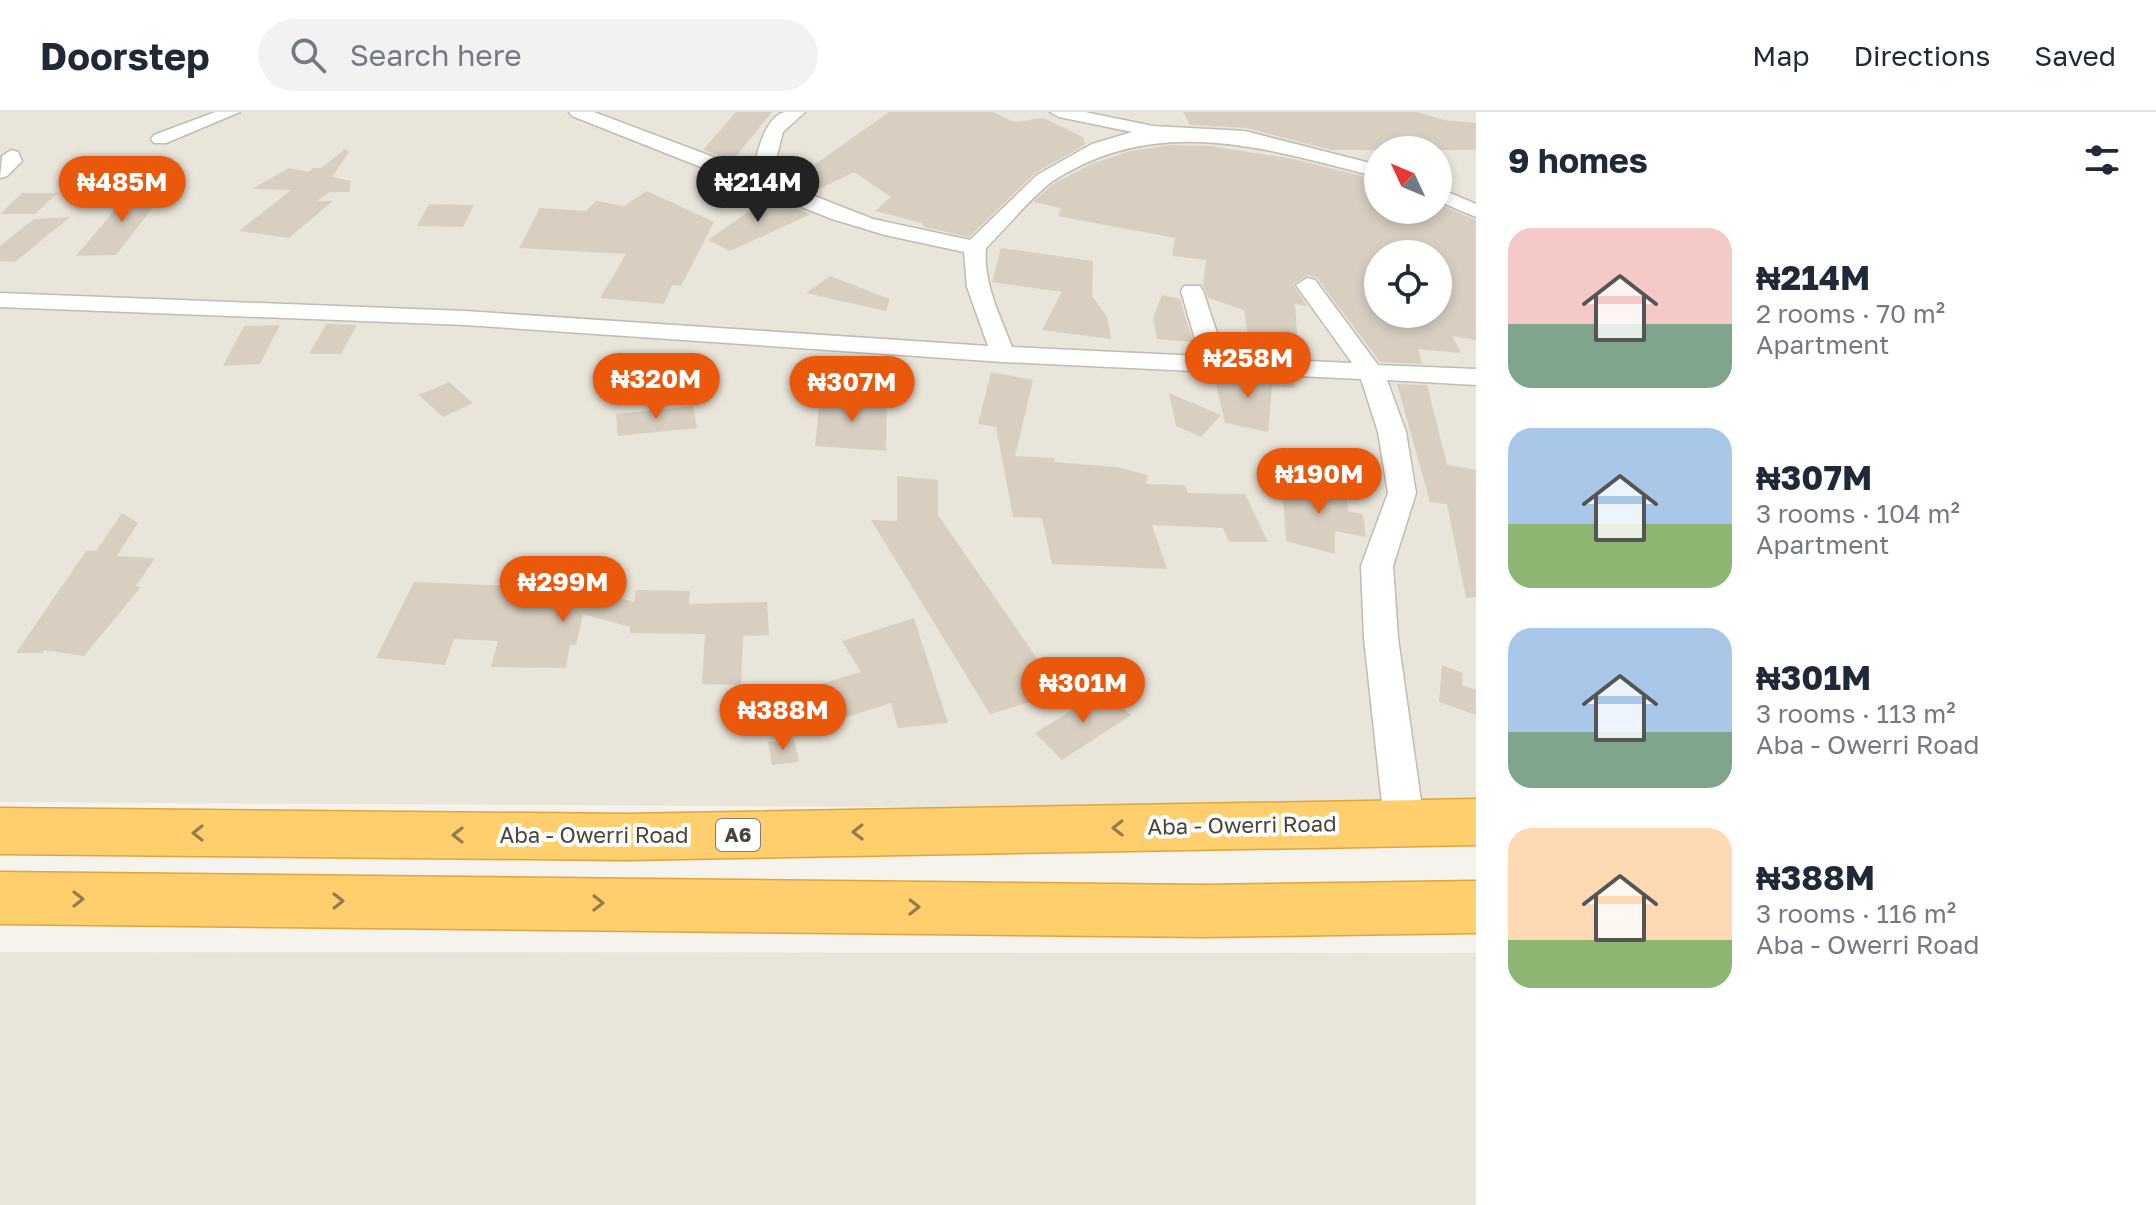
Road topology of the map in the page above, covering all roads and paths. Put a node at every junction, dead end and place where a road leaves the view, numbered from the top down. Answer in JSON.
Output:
{"nodes":[{"id":1,"x":231,"y":112,"type":"edge"},
{"id":2,"x":578,"y":112,"type":"edge"},
{"id":3,"x":796,"y":112,"type":"edge"},
{"id":4,"x":1059,"y":112,"type":"edge"},
{"id":5,"x":1263,"y":115,"type":"dead end"},
{"id":6,"x":1162,"y":125,"type":"edge"},
{"id":7,"x":1245,"y":136,"type":"junction"},
{"id":8,"x":160,"y":139,"type":"dead end"},
{"id":9,"x":1364,"y":167,"type":"edge"},
{"id":10,"x":761,"y":182,"type":"junction"},
{"id":11,"x":1452,"y":200,"type":"edge"},
{"id":12,"x":1476,"y":211,"type":"edge"},
{"id":13,"x":975,"y":247,"type":"junction"},
{"id":14,"x":1307,"y":285,"type":"dead end"},
{"id":15,"x":1192,"y":291,"type":"dead end"},
{"id":16,"x":0,"y":300,"type":"edge"},
{"id":17,"x":1003,"y":355,"type":"junction"},
{"id":18,"x":1215,"y":365,"type":"junction"},
{"id":19,"x":1371,"y":372,"type":"junction"},
{"id":20,"x":1476,"y":377,"type":"edge"},
{"id":21,"x":1404,"y":822,"type":"junction"},
{"id":22,"x":1476,"y":822,"type":"edge"},
{"id":23,"x":0,"y":831,"type":"edge"},
{"id":24,"x":0,"y":898,"type":"edge"},
{"id":25,"x":1476,"y":907,"type":"edge"}],
"edges":[{"from":1,"to":8,"type":"street"},
{"from":2,"to":10,"type":"street"},
{"from":3,"to":10,"type":"street"},
{"from":4,"to":6,"type":"street"},
{"from":5,"to":7,"type":"street"},
{"from":6,"to":7,"type":"street"},
{"from":6,"to":13,"type":"street"},
{"from":7,"to":9,"type":"street"},
{"from":10,"to":13,"type":"street"},
{"from":11,"to":12,"type":"street"},
{"from":13,"to":17,"type":"street"},
{"from":14,"to":19,"type":"street"},
{"from":15,"to":18,"type":"street"},
{"from":16,"to":17,"type":"street"},
{"from":17,"to":18,"type":"street"},
{"from":18,"to":19,"type":"street"},
{"from":19,"to":20,"type":"street"},
{"from":19,"to":21,"type":"street"},
{"from":21,"to":22,"type":"highway","name":"Aba - Owerri Road","number":"A6"},
{"from":21,"to":23,"type":"highway","name":"Aba - Owerri Road","number":"A6","one_way":true},
{"from":24,"to":25,"type":"highway","one_way":true}]}
